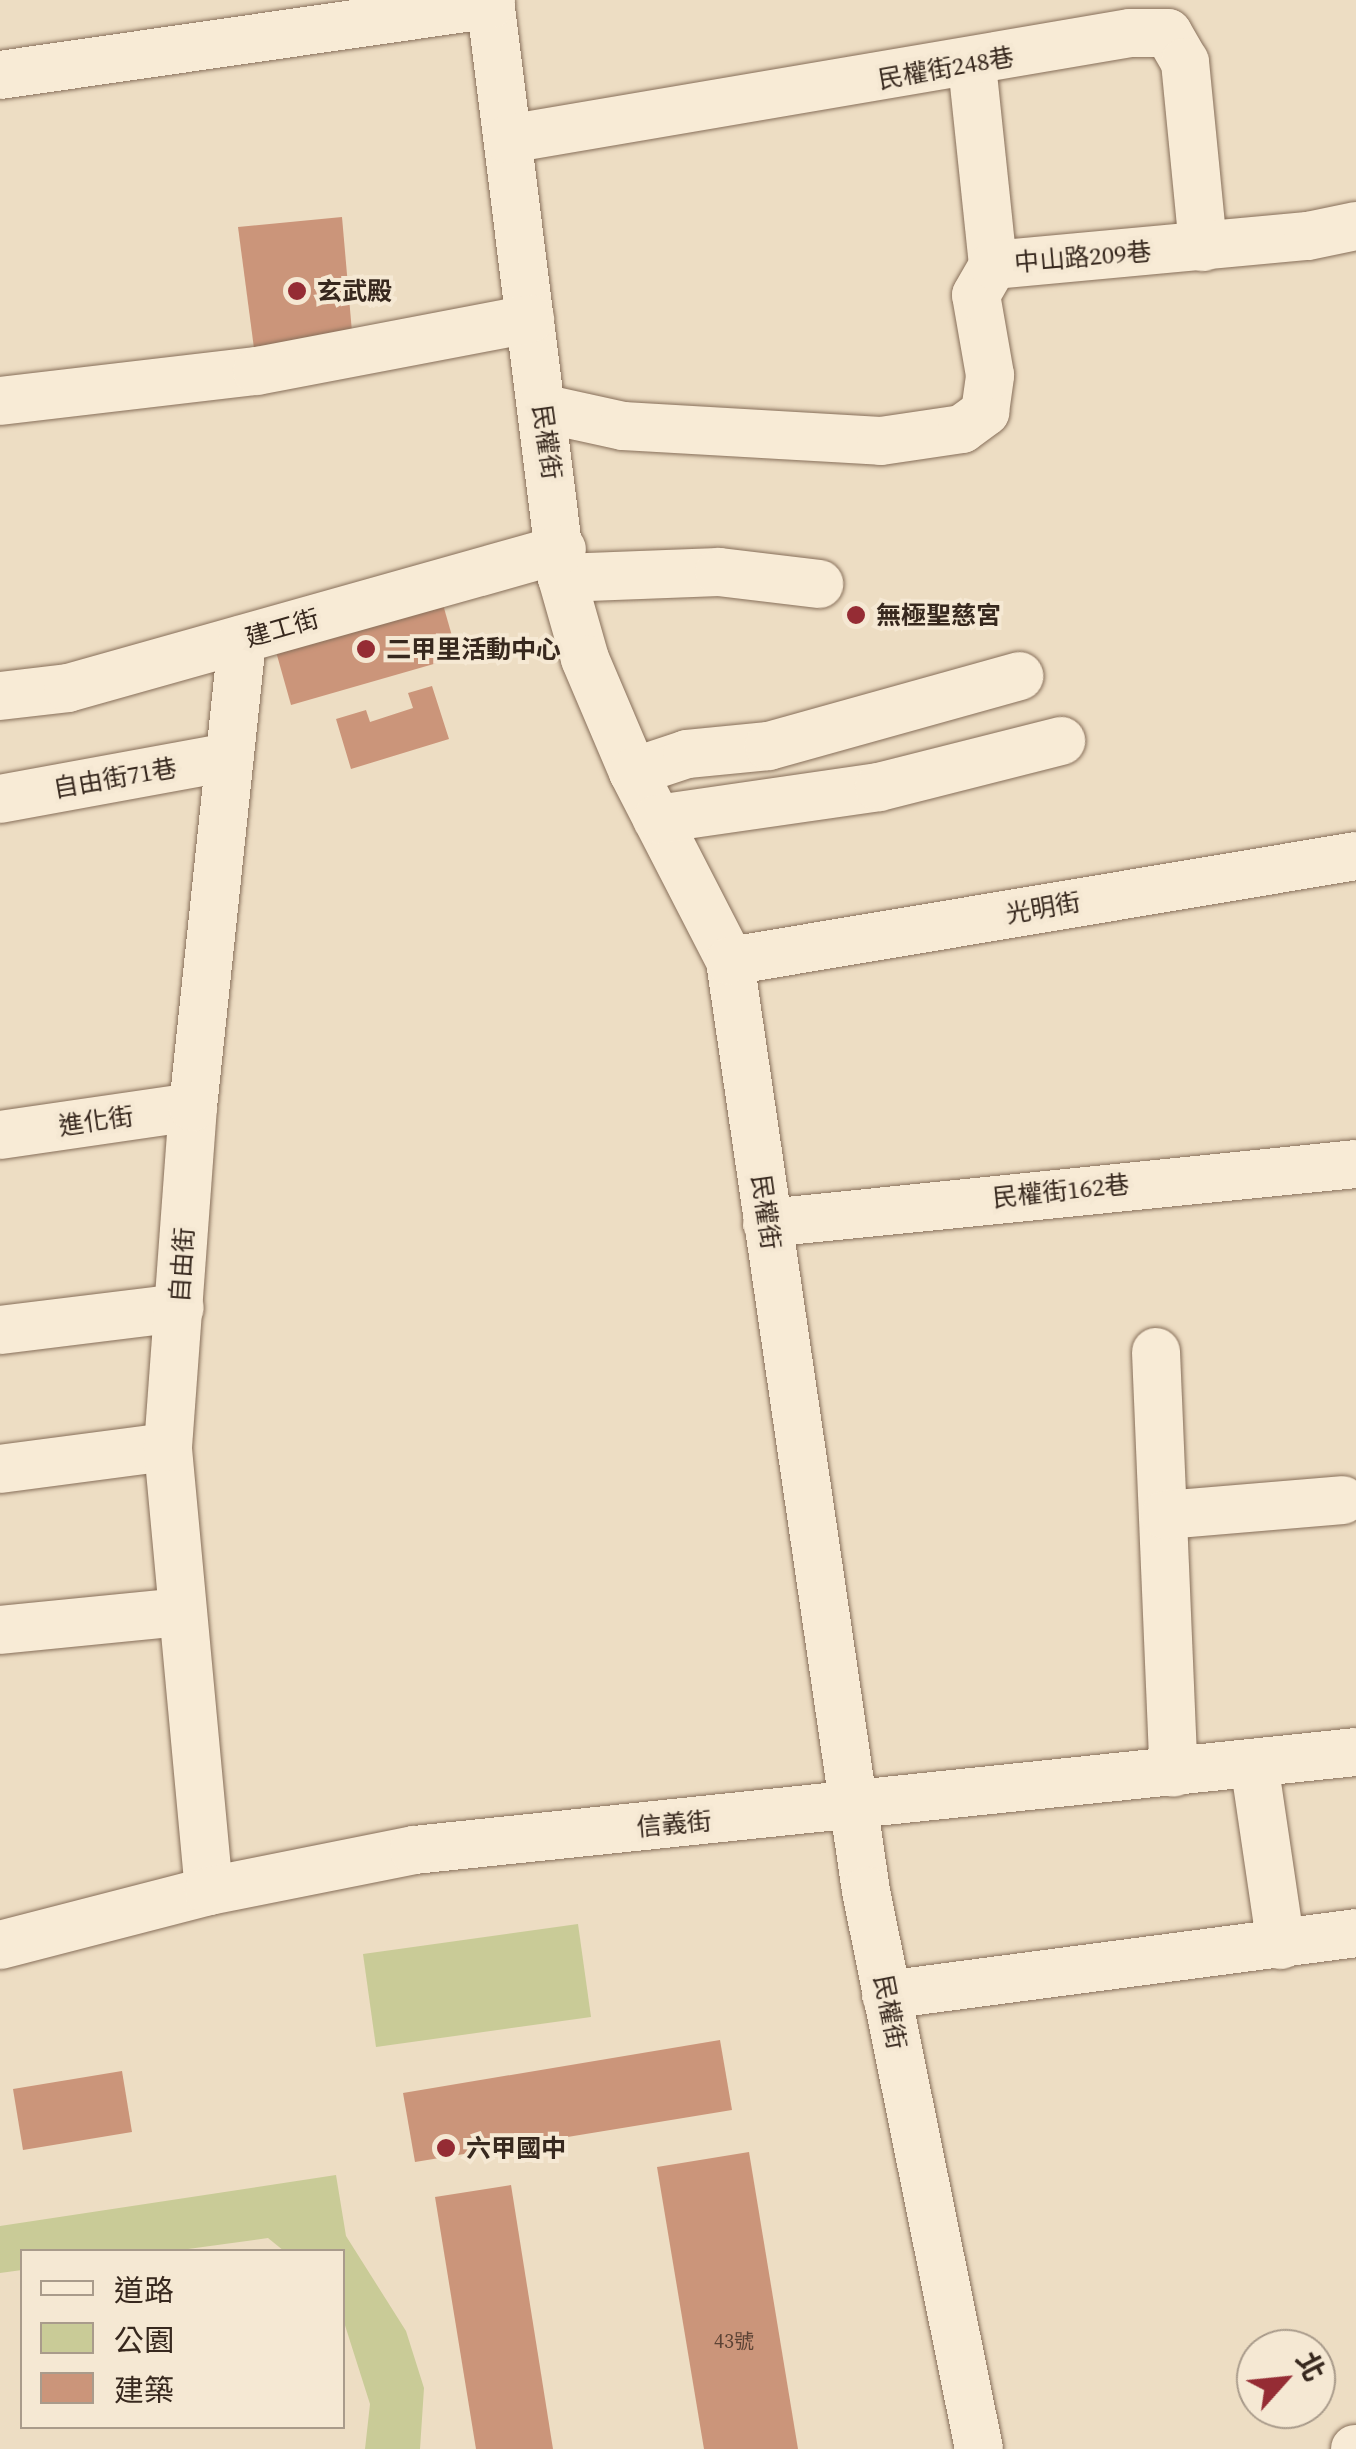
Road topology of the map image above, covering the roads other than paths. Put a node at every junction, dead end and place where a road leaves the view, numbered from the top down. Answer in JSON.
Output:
{"nodes":[{"id":1,"x":490,"y":2,"type":"edge"},
{"id":2,"x":972,"y":65,"type":"junction"},
{"id":3,"x":0,"y":75,"type":"edge"},
{"id":4,"x":508,"y":139,"type":"junction"},
{"id":5,"x":1356,"y":226,"type":"edge"},
{"id":6,"x":1203,"y":247,"type":"junction"},
{"id":7,"x":993,"y":266,"type":"junction"},
{"id":8,"x":530,"y":319,"type":"junction"},
{"id":9,"x":0,"y":401,"type":"edge"},
{"id":10,"x":541,"y":408,"type":"junction"},
{"id":11,"x":562,"y":564,"type":"junction"},
{"id":12,"x":819,"y":584,"type":"dead end"},
{"id":13,"x":242,"y":640,"type":"junction"},
{"id":14,"x":1019,"y":676,"type":"dead end"},
{"id":15,"x":0,"y":696,"type":"edge"},
{"id":16,"x":1062,"y":740,"type":"dead end"},
{"id":17,"x":229,"y":757,"type":"junction"},
{"id":18,"x":634,"y":772,"type":"junction"},
{"id":19,"x":0,"y":799,"type":"edge"},
{"id":20,"x":657,"y":818,"type":"junction"},
{"id":21,"x":1356,"y":856,"type":"edge"},
{"id":22,"x":730,"y":961,"type":"junction"},
{"id":23,"x":192,"y":1107,"type":"junction"},
{"id":24,"x":0,"y":1134,"type":"edge"},
{"id":25,"x":1356,"y":1164,"type":"edge"},
{"id":26,"x":767,"y":1223,"type":"junction"},
{"id":27,"x":180,"y":1308,"type":"junction"},
{"id":28,"x":0,"y":1330,"type":"edge"},
{"id":29,"x":1156,"y":1352,"type":"dead end"},
{"id":30,"x":168,"y":1446,"type":"junction"},
{"id":31,"x":0,"y":1469,"type":"edge"},
{"id":32,"x":1342,"y":1500,"type":"dead end"},
{"id":33,"x":1165,"y":1515,"type":"junction"},
{"id":34,"x":181,"y":1612,"type":"junction"},
{"id":35,"x":0,"y":1630,"type":"edge"},
{"id":36,"x":1356,"y":1752,"type":"edge"},
{"id":37,"x":1254,"y":1763,"type":"junction"},
{"id":38,"x":1174,"y":1773,"type":"junction"},
{"id":39,"x":854,"y":1808,"type":"junction"},
{"id":40,"x":208,"y":1892,"type":"junction"},
{"id":41,"x":1356,"y":1933,"type":"edge"},
{"id":42,"x":0,"y":1945,"type":"edge"},
{"id":43,"x":1282,"y":1945,"type":"junction"},
{"id":44,"x":886,"y":1996,"type":"junction"},
{"id":45,"x":979,"y":2449,"type":"edge"}],
"edges":[{"from":1,"to":3,"type":"street"},
{"from":1,"to":4,"type":"street","name":"民權街"},
{"from":2,"to":4,"type":"street","name":"民權街248巷"},
{"from":2,"to":6,"type":"street","name":"民權街248巷"},
{"from":2,"to":7,"type":"street"},
{"from":4,"to":8,"type":"street","name":"民權街"},
{"from":5,"to":6,"type":"street","name":"中山路209巷"},
{"from":6,"to":7,"type":"street","name":"中山路209巷"},
{"from":7,"to":10,"type":"street","name":"中山路209巷"},
{"from":8,"to":9,"type":"street"},
{"from":8,"to":10,"type":"street","name":"民權街"},
{"from":10,"to":11,"type":"street","name":"民權街"},
{"from":11,"to":12,"type":"street","name":"建工街"},
{"from":11,"to":13,"type":"street","name":"建工街"},
{"from":11,"to":18,"type":"street","name":"民權街"},
{"from":13,"to":15,"type":"street","name":"建工街"},
{"from":13,"to":17,"type":"street","name":"自由街"},
{"from":14,"to":18,"type":"street"},
{"from":16,"to":20,"type":"street"},
{"from":17,"to":19,"type":"street","name":"自由街71巷"},
{"from":17,"to":23,"type":"street","name":"自由街"},
{"from":18,"to":20,"type":"street","name":"民權街"},
{"from":20,"to":22,"type":"street","name":"民權街"},
{"from":21,"to":22,"type":"street","name":"光明街"},
{"from":22,"to":26,"type":"street","name":"民權街"},
{"from":23,"to":24,"type":"street","name":"進化街"},
{"from":23,"to":27,"type":"street","name":"自由街"},
{"from":25,"to":26,"type":"street","name":"民權街162巷"},
{"from":26,"to":39,"type":"street","name":"民權街"},
{"from":27,"to":28,"type":"street"},
{"from":27,"to":30,"type":"street","name":"自由街"},
{"from":29,"to":33,"type":"street"},
{"from":30,"to":31,"type":"street"},
{"from":30,"to":34,"type":"street","name":"自由街"},
{"from":32,"to":33,"type":"street"},
{"from":33,"to":38,"type":"street"},
{"from":34,"to":35,"type":"street"},
{"from":34,"to":40,"type":"street","name":"自由街"},
{"from":36,"to":37,"type":"street","name":"信義街"},
{"from":37,"to":38,"type":"street","name":"信義街"},
{"from":37,"to":43,"type":"street"},
{"from":38,"to":39,"type":"street","name":"信義街"},
{"from":39,"to":40,"type":"street","name":"信義街"},
{"from":39,"to":44,"type":"street","name":"民權街"},
{"from":40,"to":42,"type":"street","name":"信義街"},
{"from":41,"to":43,"type":"street"},
{"from":43,"to":44,"type":"street"},
{"from":44,"to":45,"type":"street","name":"民權街"}]}
